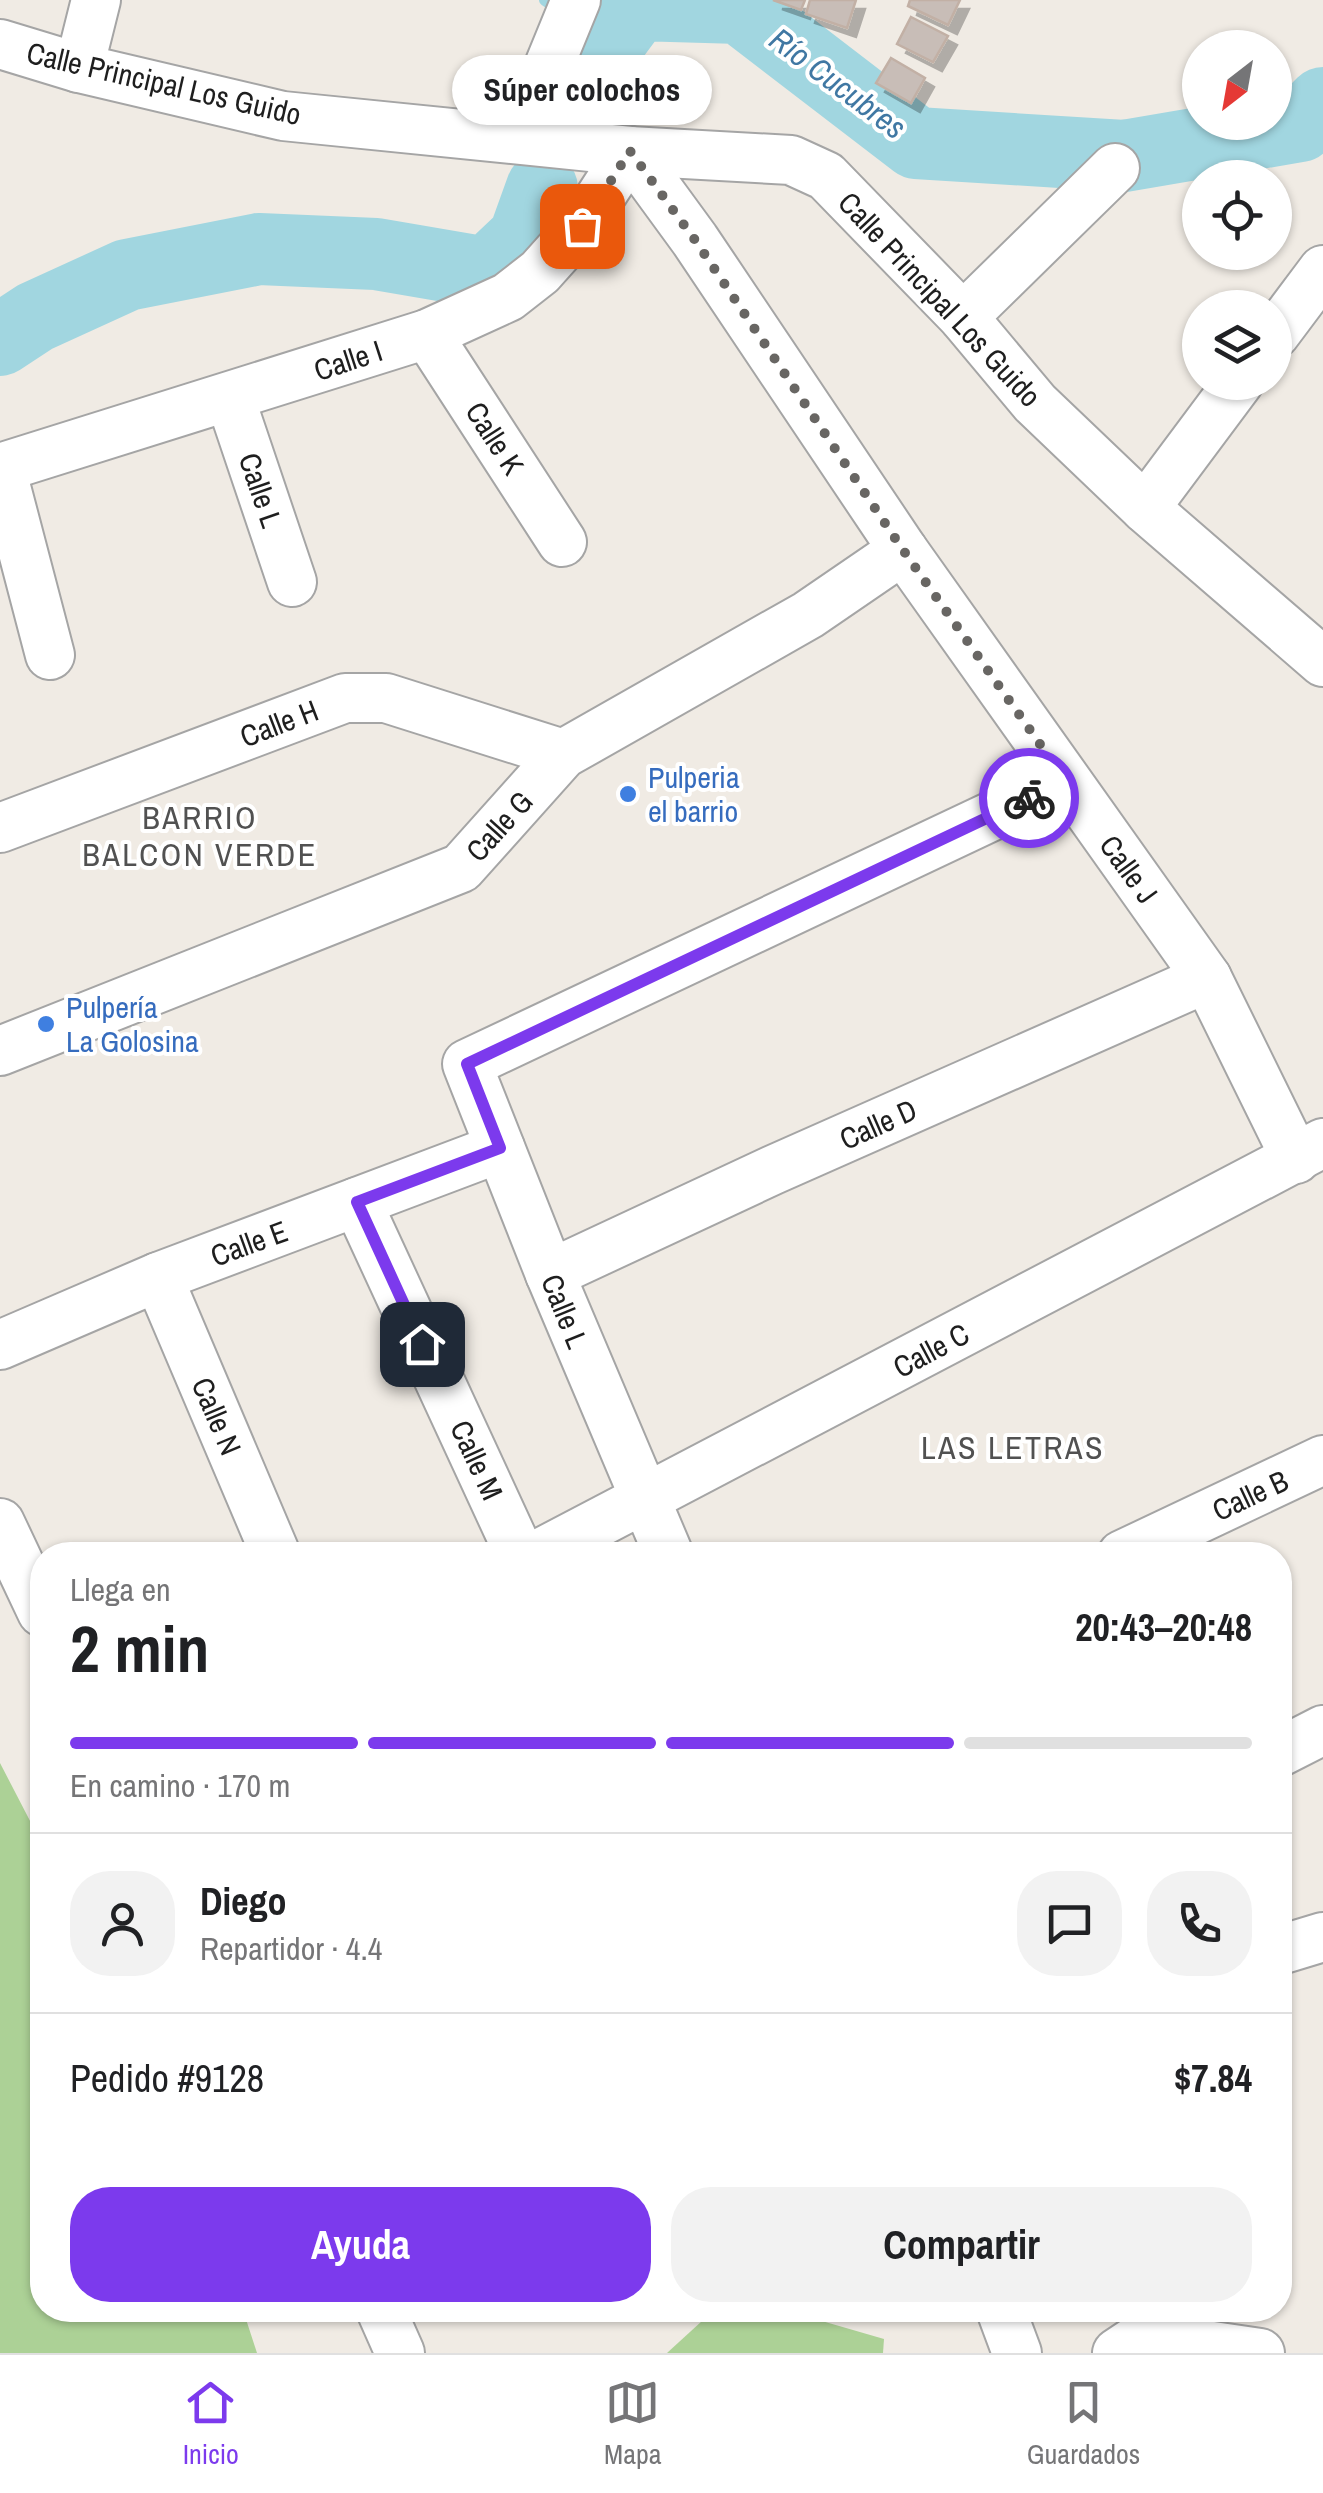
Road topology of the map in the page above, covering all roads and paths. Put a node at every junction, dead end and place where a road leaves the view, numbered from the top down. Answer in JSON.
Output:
{"nodes":[{"id":1,"x":96,"y":0,"type":"edge"},
{"id":2,"x":576,"y":0,"type":"edge"},
{"id":3,"x":0,"y":44,"type":"edge"},
{"id":4,"x":78,"y":68,"type":"junction"},
{"id":5,"x":519,"y":139,"type":"junction"},
{"id":6,"x":630,"y":151,"type":"junction"},
{"id":7,"x":1115,"y":168,"type":"dead end"},
{"id":8,"x":1323,"y":270,"type":"edge"},
{"id":9,"x":1292,"y":311,"type":"edge"},
{"id":10,"x":963,"y":317,"type":"junction"},
{"id":11,"x":428,"y":334,"type":"junction"},
{"id":12,"x":230,"y":398,"type":"junction"},
{"id":13,"x":1225,"y":400,"type":"edge"},
{"id":14,"x":0,"y":468,"type":"edge"},
{"id":15,"x":1145,"y":508,"type":"junction"},
{"id":16,"x":562,"y":542,"type":"dead end"},
{"id":17,"x":903,"y":550,"type":"junction"},
{"id":18,"x":292,"y":582,"type":"dead end"},
{"id":19,"x":50,"y":655,"type":"dead end"},
{"id":20,"x":1323,"y":662,"type":"edge"},
{"id":21,"x":563,"y":754,"type":"junction"},
{"id":22,"x":1066,"y":781,"type":"junction"},
{"id":23,"x":0,"y":828,"type":"edge"},
{"id":24,"x":1208,"y":978,"type":"junction"},
{"id":25,"x":0,"y":1050,"type":"edge"},
{"id":26,"x":500,"y":1148,"type":"junction"},
{"id":27,"x":1310,"y":1151,"type":"edge"},
{"id":28,"x":357,"y":1202,"type":"junction"},
{"id":29,"x":550,"y":1274,"type":"junction"},
{"id":30,"x":158,"y":1277,"type":"junction"},
{"id":31,"x":0,"y":1345,"type":"edge"},
{"id":32,"x":1323,"y":1460,"type":"edge"},
{"id":33,"x":644,"y":1501,"type":"junction"},
{"id":34,"x":0,"y":1522,"type":"edge"},
{"id":35,"x":270,"y":1542,"type":"edge"},
{"id":36,"x":514,"y":1542,"type":"edge"},
{"id":37,"x":563,"y":1542,"type":"edge"},
{"id":38,"x":663,"y":1542,"type":"edge"},
{"id":39,"x":1150,"y":1542,"type":"edge"},
{"id":40,"x":30,"y":1586,"type":"edge"},
{"id":41,"x":1323,"y":1730,"type":"edge"},
{"id":42,"x":1292,"y":1746,"type":"edge"},
{"id":43,"x":1323,"y":1937,"type":"edge"},
{"id":44,"x":1292,"y":1946,"type":"edge"},
{"id":45,"x":386,"y":2322,"type":"edge"},
{"id":46,"x":1006,"y":2322,"type":"edge"},
{"id":47,"x":400,"y":2353,"type":"edge"},
{"id":48,"x":1017,"y":2353,"type":"edge"},
{"id":49,"x":1117,"y":2353,"type":"edge"},
{"id":50,"x":1260,"y":2353,"type":"edge"}],
"edges":[{"from":1,"to":4,"type":"street"},
{"from":2,"to":5,"type":"street"},
{"from":3,"to":4,"type":"street","name":"Calle Principal Los Guido"},
{"from":4,"to":5,"type":"street","name":"Calle Principal Los Guido"},
{"from":5,"to":6,"type":"street","name":"Calle Principal Los Guido"},
{"from":6,"to":10,"type":"street","name":"Calle Principal Los Guido"},
{"from":6,"to":11,"type":"street","name":"Calle I"},
{"from":6,"to":17,"type":"street","name":"Calle J"},
{"from":7,"to":10,"type":"street"},
{"from":8,"to":9,"type":"street"},
{"from":10,"to":15,"type":"street","name":"Calle Principal Los Guido"},
{"from":11,"to":12,"type":"street","name":"Calle I"},
{"from":11,"to":16,"type":"street","name":"Calle K"},
{"from":12,"to":14,"type":"street","name":"Calle I"},
{"from":12,"to":18,"type":"street","name":"Calle L"},
{"from":13,"to":15,"type":"street"},
{"from":14,"to":19,"type":"street"},
{"from":15,"to":20,"type":"street","name":"Calle Principal Los Guido"},
{"from":17,"to":21,"type":"street","name":"Calle G"},
{"from":17,"to":22,"type":"street","name":"Calle J"},
{"from":21,"to":23,"type":"street","name":"Calle H"},
{"from":21,"to":25,"type":"street","name":"Calle G"},
{"from":22,"to":24,"type":"street","name":"Calle J"},
{"from":22,"to":26,"type":"street","name":"Calle L"},
{"from":24,"to":27,"type":"street","name":"Calle J"},
{"from":24,"to":29,"type":"street","name":"Calle D"},
{"from":26,"to":28,"type":"street","name":"Calle E"},
{"from":26,"to":29,"type":"street","name":"Calle L"},
{"from":27,"to":33,"type":"street","name":"Calle C"},
{"from":28,"to":30,"type":"street","name":"Calle E"},
{"from":28,"to":36,"type":"street","name":"Calle M"},
{"from":29,"to":33,"type":"street","name":"Calle L"},
{"from":30,"to":31,"type":"street","name":"Calle E"},
{"from":30,"to":35,"type":"street","name":"Calle N"},
{"from":32,"to":39,"type":"street","name":"Calle B"},
{"from":33,"to":37,"type":"street","name":"Calle C"},
{"from":33,"to":38,"type":"street","name":"Calle L"},
{"from":34,"to":40,"type":"street"},
{"from":41,"to":42,"type":"street"},
{"from":43,"to":44,"type":"street"},
{"from":45,"to":47,"type":"street"},
{"from":46,"to":48,"type":"street"},
{"from":49,"to":50,"type":"street"}]}
